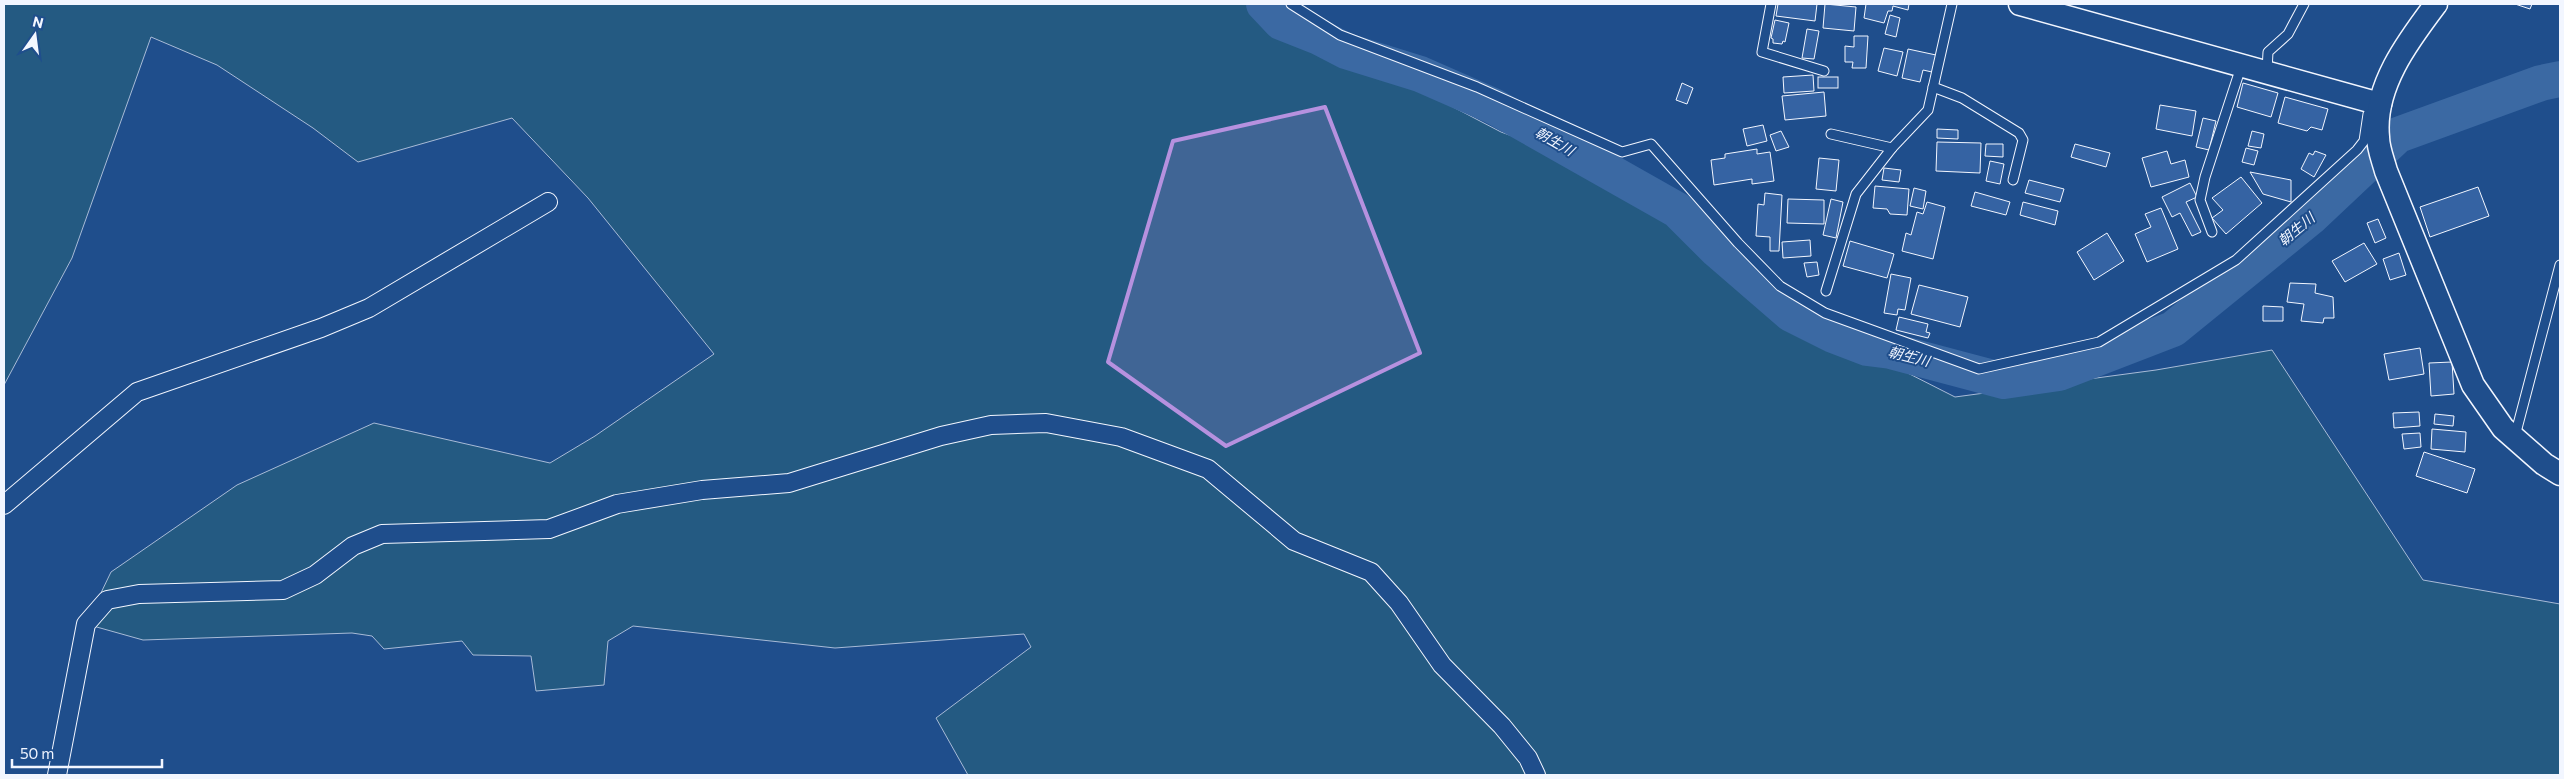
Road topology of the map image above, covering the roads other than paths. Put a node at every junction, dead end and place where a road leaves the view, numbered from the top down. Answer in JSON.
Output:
{"nodes":[{"id":1,"x":1291,"y":4,"type":"edge"},
{"id":2,"x":1771,"y":4,"type":"edge"},
{"id":3,"x":1952,"y":4,"type":"edge"},
{"id":4,"x":2020,"y":4,"type":"edge"},
{"id":5,"x":2304,"y":4,"type":"edge"},
{"id":6,"x":2436,"y":4,"type":"edge"},
{"id":7,"x":2241,"y":66,"type":"junction"},
{"id":8,"x":1824,"y":71,"type":"dead end"},
{"id":9,"x":2266,"y":74,"type":"junction"},
{"id":10,"x":1933,"y":87,"type":"junction"},
{"id":11,"x":2375,"y":103,"type":"junction"},
{"id":12,"x":1831,"y":134,"type":"dead end"},
{"id":13,"x":1892,"y":148,"type":"junction"},
{"id":14,"x":2013,"y":180,"type":"dead end"},
{"id":15,"x":548,"y":202,"type":"dead end"},
{"id":16,"x":2212,"y":232,"type":"dead end"},
{"id":17,"x":2560,"y":265,"type":"edge"},
{"id":18,"x":1826,"y":291,"type":"dead end"},
{"id":19,"x":2514,"y":438,"type":"junction"},
{"id":20,"x":2560,"y":474,"type":"edge"},
{"id":21,"x":4,"y":505,"type":"edge"},
{"id":22,"x":57,"y":775,"type":"edge"},
{"id":23,"x":1536,"y":775,"type":"edge"}],
"edges":[{"from":1,"to":11,"type":"lane"},
{"from":2,"to":8,"type":"lane"},
{"from":3,"to":10,"type":"lane"},
{"from":4,"to":7,"type":"street"},
{"from":5,"to":9,"type":"lane"},
{"from":6,"to":11,"type":"street"},
{"from":7,"to":9,"type":"street"},
{"from":7,"to":16,"type":"lane"},
{"from":9,"to":11,"type":"street"},
{"from":10,"to":13,"type":"lane"},
{"from":10,"to":14,"type":"lane"},
{"from":11,"to":19,"type":"street"},
{"from":12,"to":13,"type":"lane"},
{"from":13,"to":18,"type":"lane"},
{"from":15,"to":21,"type":"street"},
{"from":17,"to":19,"type":"lane"},
{"from":19,"to":20,"type":"street"},
{"from":22,"to":23,"type":"street"}]}
